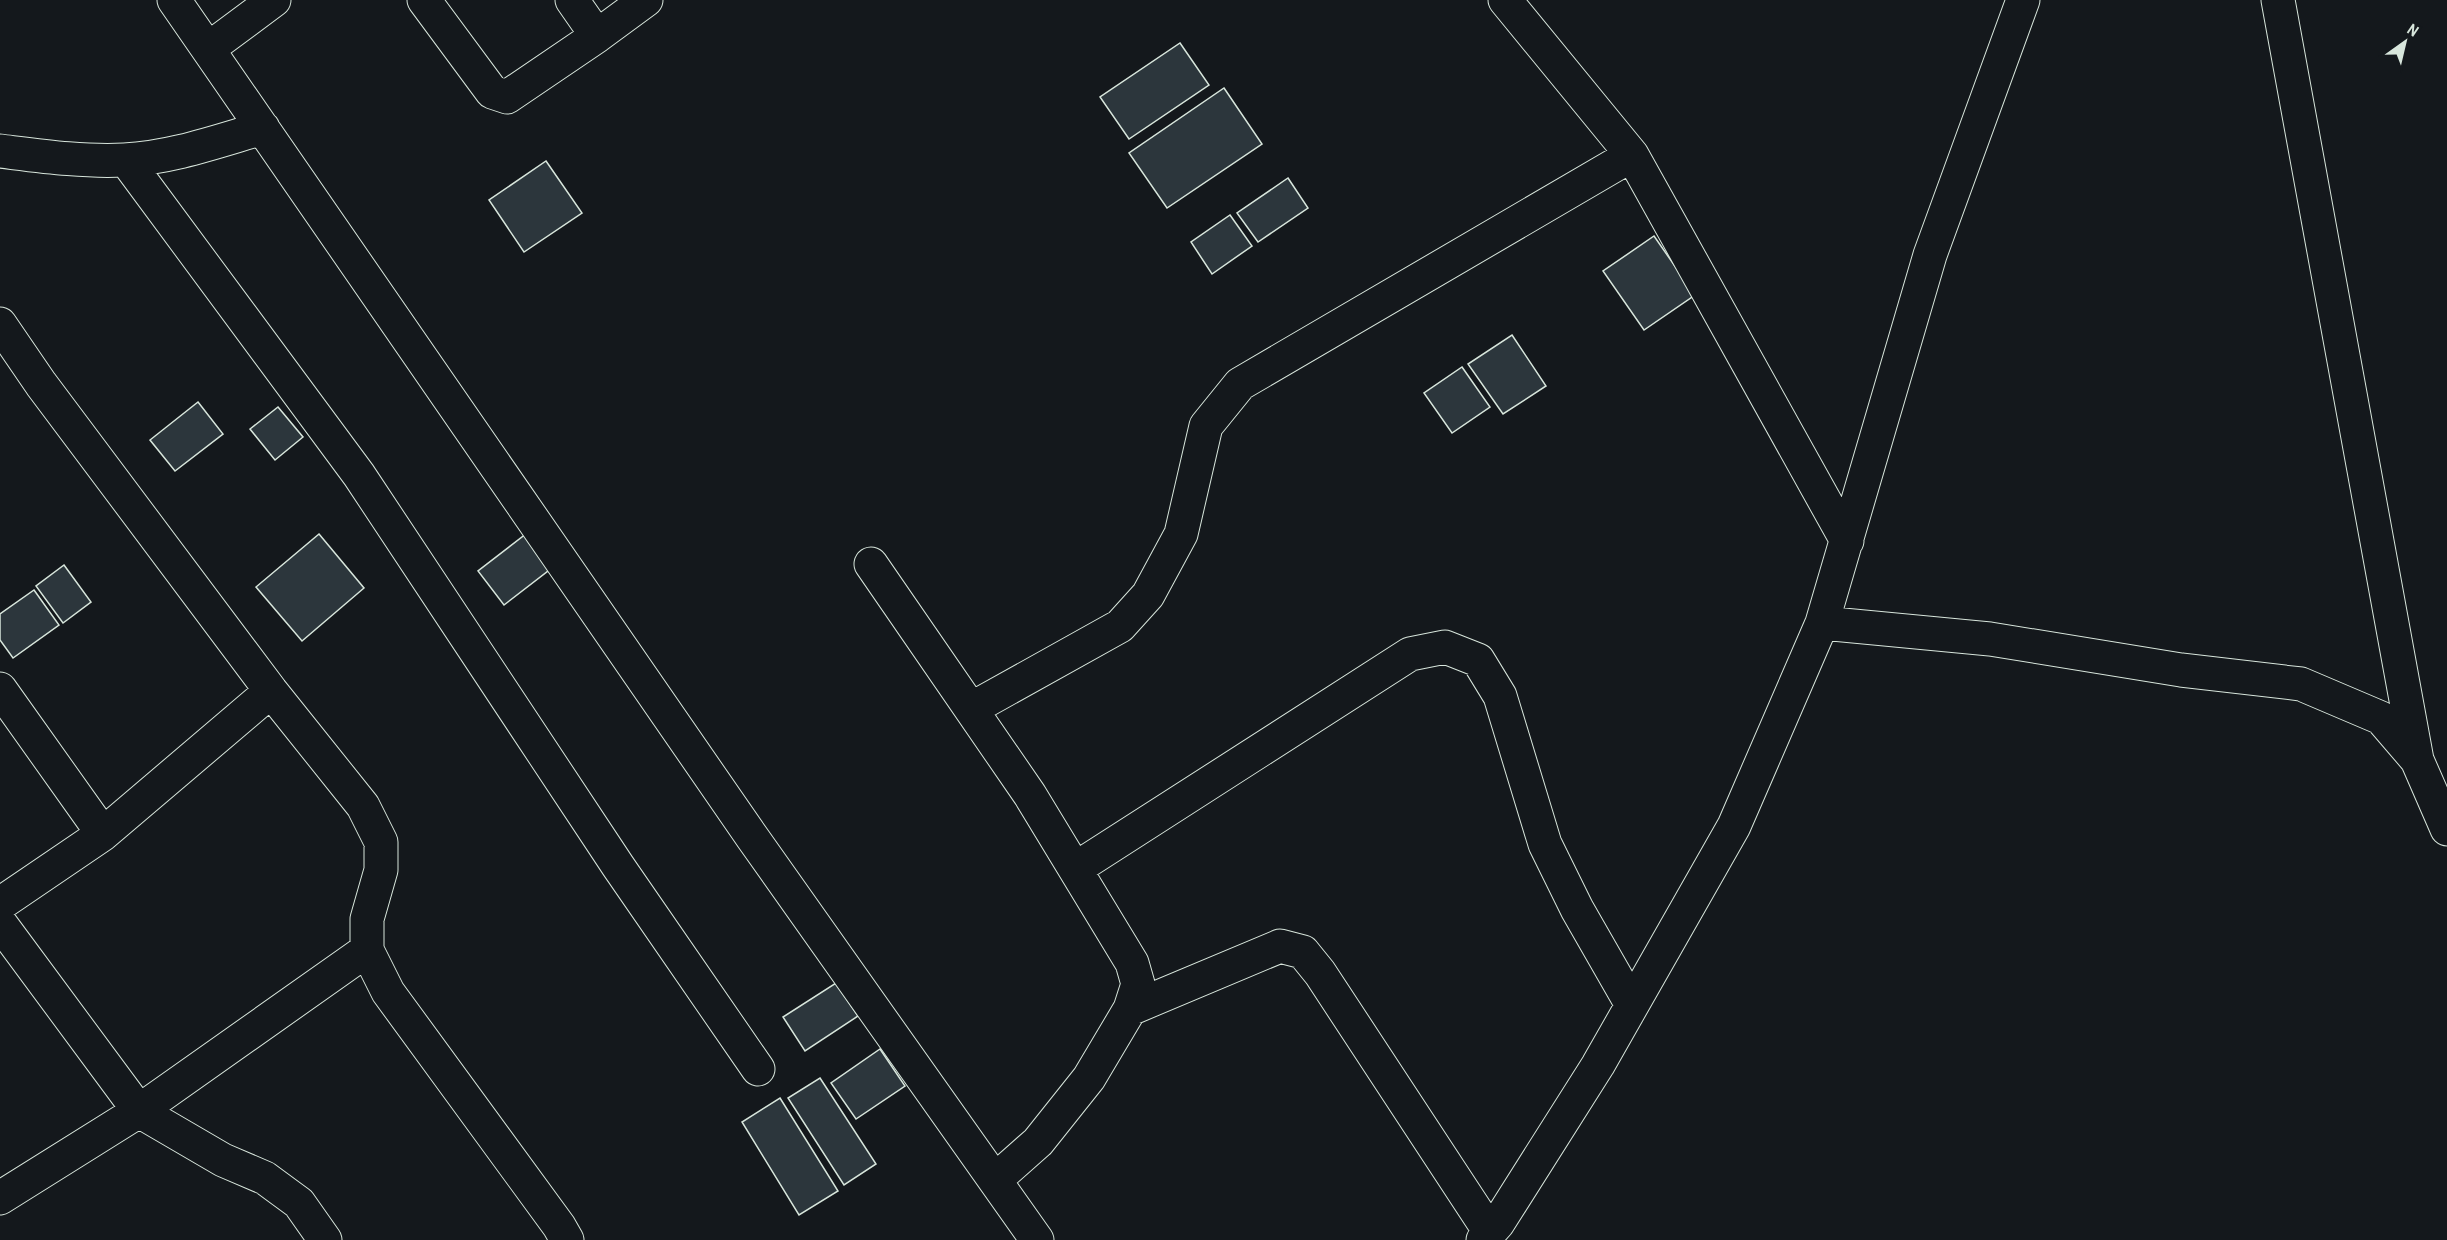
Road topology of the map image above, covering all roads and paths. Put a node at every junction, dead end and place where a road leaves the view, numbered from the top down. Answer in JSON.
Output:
{"nodes":[{"id":1,"x":174,"y":0,"type":"edge"},
{"id":2,"x":274,"y":0,"type":"edge"},
{"id":3,"x":424,"y":0,"type":"edge"},
{"id":4,"x":572,"y":0,"type":"edge"},
{"id":5,"x":646,"y":0,"type":"edge"},
{"id":6,"x":1505,"y":0,"type":"edge"},
{"id":7,"x":2023,"y":0,"type":"edge"},
{"id":8,"x":2278,"y":0,"type":"edge"},
{"id":9,"x":597,"y":36,"type":"junction"},
{"id":10,"x":208,"y":49,"type":"junction"},
{"id":11,"x":263,"y":128,"type":"junction"},
{"id":12,"x":0,"y":151,"type":"edge"},
{"id":13,"x":1632,"y":155,"type":"junction"},
{"id":14,"x":126,"y":160,"type":"junction"},
{"id":15,"x":0,"y":324,"type":"edge"},
{"id":16,"x":1847,"y":541,"type":"junction"},
{"id":17,"x":871,"y":564,"type":"dead end"},
{"id":18,"x":1822,"y":623,"type":"junction"},
{"id":19,"x":0,"y":689,"type":"edge"},
{"id":20,"x":271,"y":691,"type":"junction"},
{"id":21,"x":971,"y":709,"type":"junction"},
{"id":22,"x":2417,"y":760,"type":"junction"},
{"id":23,"x":2447,"y":829,"type":"edge"},
{"id":24,"x":103,"y":834,"type":"junction"},
{"id":25,"x":1075,"y":869,"type":"junction"},
{"id":26,"x":0,"y":904,"type":"edge"},
{"id":27,"x":0,"y":923,"type":"edge"},
{"id":28,"x":367,"y":950,"type":"junction"},
{"id":29,"x":1632,"y":1005,"type":"junction"},
{"id":30,"x":1131,"y":1009,"type":"junction"},
{"id":31,"x":758,"y":1069,"type":"dead end"},
{"id":32,"x":139,"y":1111,"type":"junction"},
{"id":33,"x":995,"y":1180,"type":"junction"},
{"id":34,"x":0,"y":1198,"type":"edge"},
{"id":35,"x":1486,"y":1236,"type":"edge"},
{"id":36,"x":325,"y":1240,"type":"edge"},
{"id":37,"x":567,"y":1240,"type":"edge"},
{"id":38,"x":1037,"y":1240,"type":"edge"}],
"edges":[{"from":1,"to":10,"type":"street"},
{"from":2,"to":10,"type":"street"},
{"from":3,"to":9,"type":"street"},
{"from":4,"to":9,"type":"street"},
{"from":5,"to":9,"type":"street"},
{"from":6,"to":13,"type":"street"},
{"from":7,"to":16,"type":"street"},
{"from":8,"to":22,"type":"street"},
{"from":10,"to":11,"type":"street"},
{"from":11,"to":14,"type":"street"},
{"from":11,"to":33,"type":"street"},
{"from":12,"to":14,"type":"street"},
{"from":13,"to":16,"type":"street"},
{"from":13,"to":21,"type":"street"},
{"from":14,"to":31,"type":"street"},
{"from":15,"to":20,"type":"street"},
{"from":16,"to":18,"type":"street"},
{"from":17,"to":21,"type":"street"},
{"from":18,"to":22,"type":"street"},
{"from":18,"to":29,"type":"street"},
{"from":19,"to":24,"type":"street"},
{"from":20,"to":24,"type":"street"},
{"from":20,"to":28,"type":"street"},
{"from":21,"to":25,"type":"street"},
{"from":22,"to":23,"type":"street"},
{"from":24,"to":26,"type":"street"},
{"from":25,"to":29,"type":"street"},
{"from":25,"to":30,"type":"street"},
{"from":27,"to":32,"type":"street"},
{"from":28,"to":32,"type":"street"},
{"from":28,"to":37,"type":"street"},
{"from":29,"to":35,"type":"street"},
{"from":30,"to":33,"type":"street"},
{"from":30,"to":35,"type":"street"},
{"from":32,"to":34,"type":"street"},
{"from":32,"to":36,"type":"street"},
{"from":33,"to":38,"type":"street"}]}
